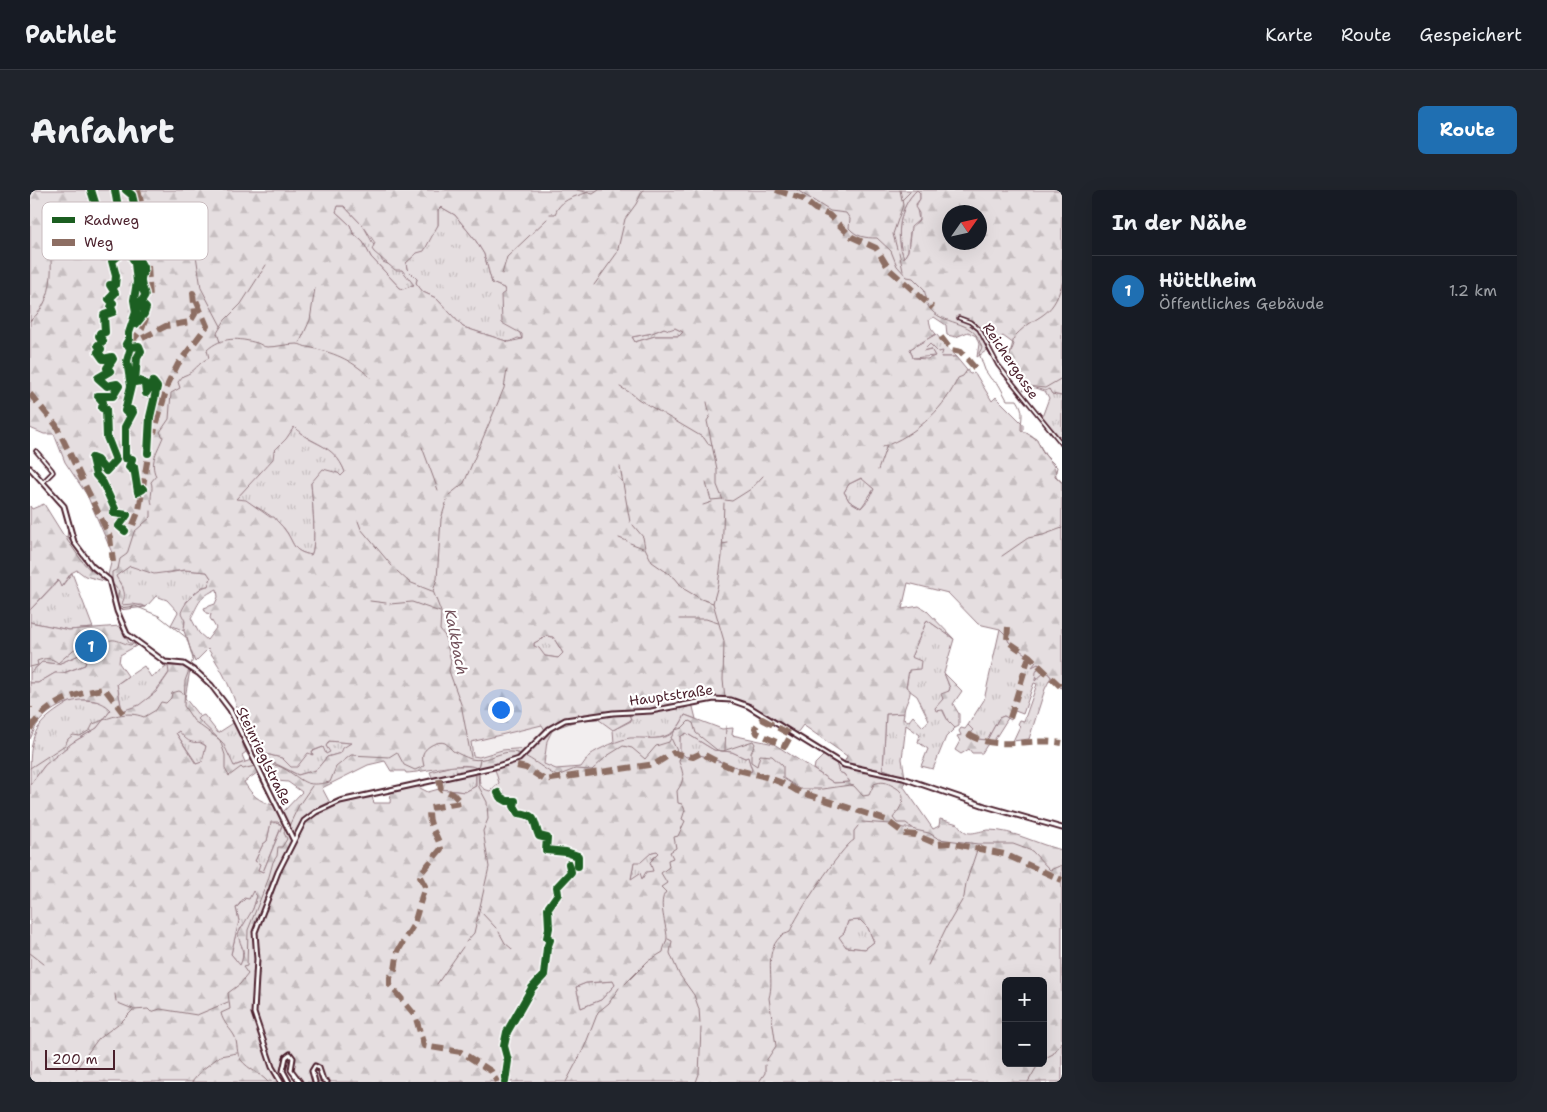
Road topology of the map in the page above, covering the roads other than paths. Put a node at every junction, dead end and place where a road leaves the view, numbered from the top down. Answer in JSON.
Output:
{"nodes":[{"id":1,"x":960,"y":318,"type":"dead end"},
{"id":2,"x":1062,"y":444,"type":"edge"},
{"id":3,"x":36,"y":451,"type":"dead end"},
{"id":4,"x":30,"y":468,"type":"edge"},
{"id":5,"x":43,"y":482,"type":"junction"},
{"id":6,"x":1062,"y":828,"type":"edge"},
{"id":7,"x":293,"y":839,"type":"junction"},
{"id":8,"x":281,"y":1082,"type":"edge"},
{"id":9,"x":289,"y":1082,"type":"edge"},
{"id":10,"x":300,"y":1082,"type":"edge"},
{"id":11,"x":315,"y":1082,"type":"edge"},
{"id":12,"x":327,"y":1082,"type":"edge"}],
"edges":[{"from":1,"to":2,"type":"street","name":"Reichergasse"},
{"from":3,"to":5,"type":"street"},
{"from":4,"to":5,"type":"main road","name":"Steinrieglstraße"},
{"from":5,"to":7,"type":"main road","name":"Steinrieglstraße"},
{"from":6,"to":7,"type":"main road","name":"Hauptstraße"},
{"from":7,"to":8,"type":"main road","name":"Hauptstraße"},
{"from":9,"to":10,"type":"main road"},
{"from":11,"to":12,"type":"main road"}]}
